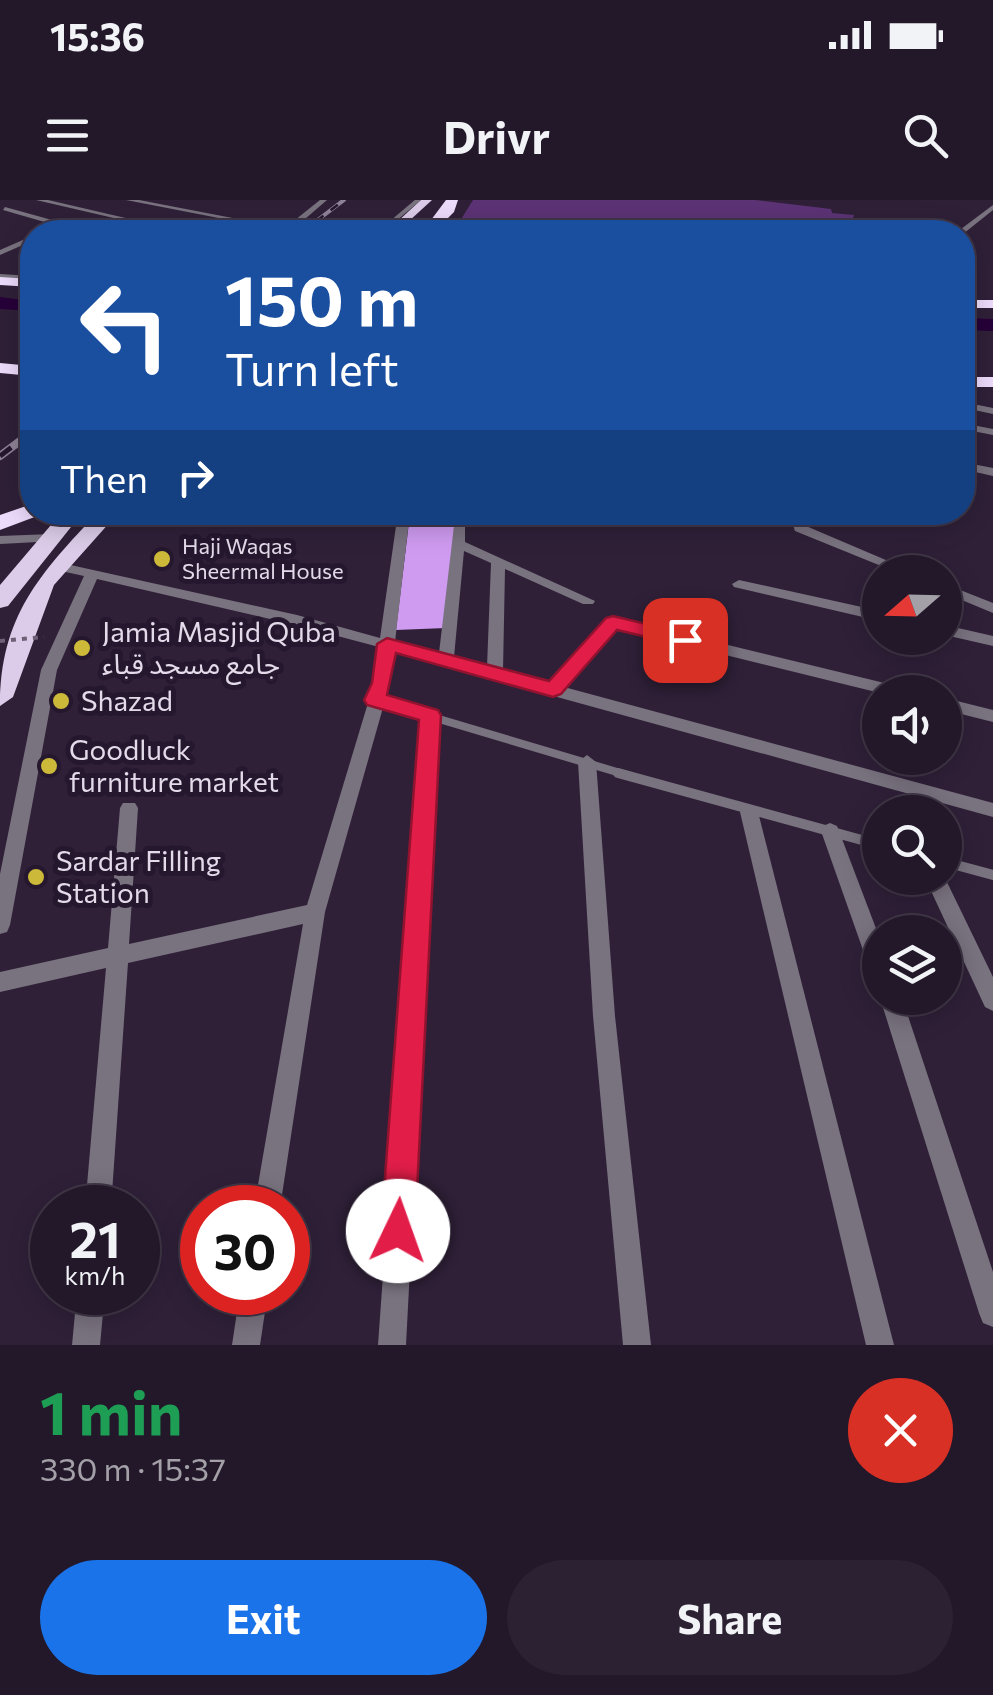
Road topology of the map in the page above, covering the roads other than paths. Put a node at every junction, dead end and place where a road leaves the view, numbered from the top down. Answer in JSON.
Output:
{"nodes":[{"id":1,"x":26,"y":200,"type":"edge"},
{"id":2,"x":40,"y":200,"type":"edge"},
{"id":3,"x":129,"y":200,"type":"edge"},
{"id":4,"x":324,"y":200,"type":"edge"},
{"id":5,"x":418,"y":200,"type":"edge"},
{"id":6,"x":427,"y":200,"type":"edge"},
{"id":7,"x":444,"y":200,"type":"edge"},
{"id":8,"x":147,"y":201,"type":"edge"},
{"id":9,"x":52,"y":203,"type":"junction"},
{"id":10,"x":65,"y":206,"type":"junction"},
{"id":11,"x":80,"y":209,"type":"junction"},
{"id":12,"x":2,"y":210,"type":"edge"},
{"id":13,"x":20,"y":213,"type":"junction"},
{"id":14,"x":198,"y":214,"type":"junction"},
{"id":15,"x":32,"y":217,"type":"junction"},
{"id":16,"x":115,"y":217,"type":"junction"},
{"id":17,"x":42,"y":220,"type":"edge"},
{"id":18,"x":48,"y":220,"type":"edge"},
{"id":19,"x":128,"y":220,"type":"edge"},
{"id":20,"x":191,"y":220,"type":"edge"},
{"id":21,"x":227,"y":220,"type":"edge"},
{"id":22,"x":300,"y":220,"type":"edge"},
{"id":23,"x":394,"y":220,"type":"edge"},
{"id":24,"x":404,"y":220,"type":"edge"},
{"id":25,"x":423,"y":220,"type":"edge"},
{"id":26,"x":978,"y":408,"type":"dead end"},
{"id":27,"x":993,"y":411,"type":"edge"},
{"id":28,"x":62,"y":525,"type":"edge"},
{"id":29,"x":96,"y":525,"type":"edge"},
{"id":30,"x":402,"y":525,"type":"edge"},
{"id":31,"x":460,"y":525,"type":"edge"},
{"id":32,"x":799,"y":525,"type":"edge"},
{"id":33,"x":52,"y":538,"type":"junction"},
{"id":34,"x":0,"y":540,"type":"edge"},
{"id":35,"x":457,"y":543,"type":"junction"},
{"id":36,"x":866,"y":555,"type":"edge"},
{"id":37,"x":30,"y":560,"type":"junction"},
{"id":38,"x":498,"y":561,"type":"junction"},
{"id":39,"x":57,"y":566,"type":"junction"},
{"id":40,"x":92,"y":574,"type":"junction"},
{"id":41,"x":739,"y":584,"type":"dead end"},
{"id":42,"x":2,"y":592,"type":"edge"},
{"id":43,"x":962,"y":595,"type":"edge"},
{"id":44,"x":588,"y":600,"type":"dead end"},
{"id":45,"x":993,"y":608,"type":"edge"},
{"id":46,"x":862,"y":612,"type":"edge"},
{"id":47,"x":962,"y":634,"type":"edge"},
{"id":48,"x":993,"y":641,"type":"edge"},
{"id":49,"x":387,"y":644,"type":"junction"},
{"id":50,"x":446,"y":660,"type":"junction"},
{"id":51,"x":495,"y":674,"type":"junction"},
{"id":52,"x":862,"y":683,"type":"edge"},
{"id":53,"x":553,"y":689,"type":"junction"},
{"id":54,"x":0,"y":697,"type":"edge"},
{"id":55,"x":374,"y":700,"type":"junction"},
{"id":56,"x":962,"y":708,"type":"edge"},
{"id":57,"x":430,"y":715,"type":"junction"},
{"id":58,"x":993,"y":716,"type":"edge"},
{"id":59,"x":587,"y":762,"type":"junction"},
{"id":60,"x":129,"y":808,"type":"dead end"},
{"id":61,"x":993,"y":810,"type":"edge"},
{"id":62,"x":749,"y":812,"type":"junction"},
{"id":63,"x":830,"y":832,"type":"junction"},
{"id":64,"x":862,"y":840,"type":"edge"},
{"id":65,"x":962,"y":867,"type":"edge"},
{"id":66,"x":993,"y":875,"type":"edge"},
{"id":67,"x":943,"y":895,"type":"edge"},
{"id":68,"x":314,"y":912,"type":"junction"},
{"id":69,"x":862,"y":919,"type":"edge"},
{"id":70,"x":0,"y":925,"type":"edge"},
{"id":71,"x":120,"y":954,"type":"junction"},
{"id":72,"x":0,"y":982,"type":"edge"},
{"id":73,"x":993,"y":1000,"type":"edge"},
{"id":74,"x":896,"y":1015,"type":"edge"},
{"id":75,"x":100,"y":1185,"type":"edge"},
{"id":76,"x":272,"y":1185,"type":"edge"},
{"id":77,"x":993,"y":1314,"type":"edge"},
{"id":78,"x":88,"y":1315,"type":"edge"},
{"id":79,"x":251,"y":1315,"type":"edge"},
{"id":80,"x":86,"y":1345,"type":"edge"},
{"id":81,"x":246,"y":1345,"type":"edge"},
{"id":82,"x":392,"y":1345,"type":"edge"},
{"id":83,"x":637,"y":1345,"type":"edge"},
{"id":84,"x":880,"y":1345,"type":"edge"}],
"edges":[{"from":1,"to":12,"type":"street"},
{"from":2,"to":9,"type":"street"},
{"from":3,"to":8,"type":"street"},
{"from":4,"to":22,"type":"street"},
{"from":5,"to":23,"type":"lane"},
{"from":6,"to":24,"type":"highway"},
{"from":7,"to":25,"type":"highway"},
{"from":8,"to":14,"type":"street"},
{"from":8,"to":16,"type":"street"},
{"from":9,"to":10,"type":"street"},
{"from":9,"to":13,"type":"street"},
{"from":10,"to":11,"type":"street"},
{"from":10,"to":15,"type":"street"},
{"from":11,"to":16,"type":"street"},
{"from":11,"to":18,"type":"street"},
{"from":12,"to":13,"type":"street"},
{"from":13,"to":15,"type":"street"},
{"from":14,"to":20,"type":"street"},
{"from":14,"to":21,"type":"street"},
{"from":15,"to":17,"type":"street"},
{"from":16,"to":19,"type":"street"},
{"from":26,"to":27,"type":"street"},
{"from":28,"to":33,"type":"highway"},
{"from":29,"to":39,"type":"highway"},
{"from":30,"to":49,"type":"street"},
{"from":31,"to":35,"type":"street"},
{"from":32,"to":36,"type":"street"},
{"from":33,"to":34,"type":"street"},
{"from":33,"to":37,"type":"highway"},
{"from":35,"to":38,"type":"street"},
{"from":35,"to":50,"type":"street"},
{"from":37,"to":39,"type":"highway"},
{"from":37,"to":42,"type":"highway"},
{"from":38,"to":44,"type":"street"},
{"from":38,"to":51,"type":"street"},
{"from":39,"to":40,"type":"street"},
{"from":39,"to":54,"type":"highway"},
{"from":40,"to":49,"type":"street"},
{"from":40,"to":70,"type":"street"},
{"from":41,"to":46,"type":"street"},
{"from":43,"to":45,"type":"street"},
{"from":47,"to":48,"type":"street"},
{"from":49,"to":50,"type":"street"},
{"from":49,"to":55,"type":"street"},
{"from":50,"to":51,"type":"street"},
{"from":51,"to":53,"type":"street"},
{"from":52,"to":53,"type":"street"},
{"from":53,"to":61,"type":"street"},
{"from":55,"to":57,"type":"lane"},
{"from":55,"to":68,"type":"street"},
{"from":56,"to":58,"type":"street"},
{"from":57,"to":59,"type":"lane"},
{"from":57,"to":82,"type":"street"},
{"from":59,"to":62,"type":"lane"},
{"from":59,"to":83,"type":"street"},
{"from":60,"to":71,"type":"street"},
{"from":62,"to":63,"type":"lane"},
{"from":62,"to":84,"type":"street"},
{"from":63,"to":64,"type":"lane"},
{"from":63,"to":69,"type":"street"},
{"from":65,"to":66,"type":"lane"},
{"from":67,"to":73,"type":"street"},
{"from":68,"to":71,"type":"street"},
{"from":68,"to":76,"type":"street"},
{"from":71,"to":72,"type":"street"},
{"from":71,"to":75,"type":"street"},
{"from":74,"to":77,"type":"street"},
{"from":78,"to":80,"type":"street"},
{"from":79,"to":81,"type":"street"}]}
